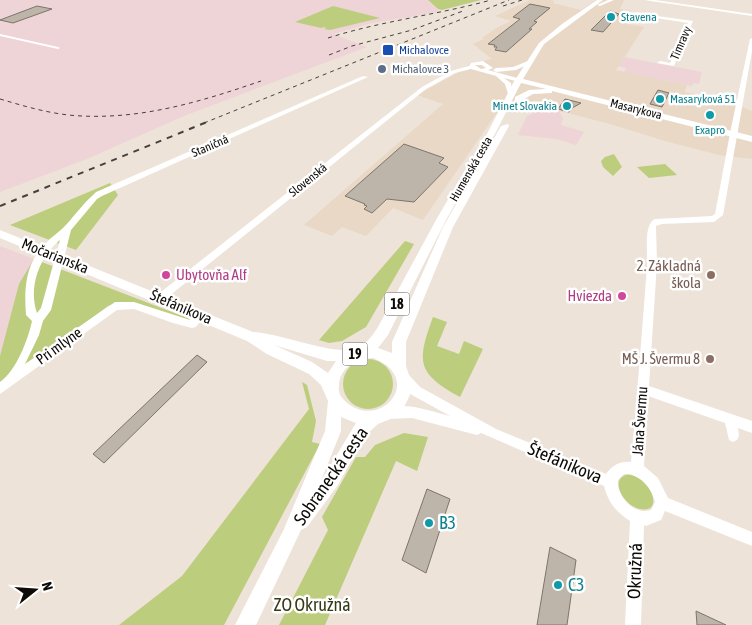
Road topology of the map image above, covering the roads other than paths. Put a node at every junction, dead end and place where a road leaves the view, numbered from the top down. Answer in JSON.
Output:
{"nodes":[{"id":1,"x":606,"y":0,"type":"edge"},
{"id":2,"x":612,"y":0,"type":"edge"},
{"id":3,"x":646,"y":0,"type":"edge"},
{"id":4,"x":653,"y":1,"type":"edge"},
{"id":5,"x":599,"y":2,"type":"edge"},
{"id":6,"x":682,"y":2,"type":"edge"},
{"id":7,"x":630,"y":13,"type":"dead end"},
{"id":8,"x":752,"y":15,"type":"edge"},
{"id":9,"x":647,"y":16,"type":"junction"},
{"id":10,"x":0,"y":35,"type":"edge"},
{"id":11,"x":752,"y":40,"type":"edge"},
{"id":12,"x":58,"y":48,"type":"dead end"},
{"id":13,"x":660,"y":63,"type":"dead end"},
{"id":14,"x":471,"y":67,"type":"junction"},
{"id":15,"x":533,"y":70,"type":"junction"},
{"id":16,"x":493,"y":71,"type":"junction"},
{"id":17,"x":365,"y":77,"type":"dead end"},
{"id":18,"x":523,"y":79,"type":"junction"},
{"id":19,"x":574,"y":92,"type":"junction"},
{"id":20,"x":514,"y":97,"type":"junction"},
{"id":21,"x":733,"y":132,"type":"junction"},
{"id":22,"x":752,"y":134,"type":"edge"},
{"id":23,"x":752,"y":139,"type":"edge"},
{"id":24,"x":66,"y":230,"type":"junction"},
{"id":25,"x":0,"y":234,"type":"edge"},
{"id":26,"x":109,"y":278,"type":"joint"},
{"id":27,"x":160,"y":298,"type":"junction"},
{"id":28,"x":200,"y":316,"type":"junction"},
{"id":29,"x":38,"y":319,"type":"junction"},
{"id":30,"x":252,"y":337,"type":"junction"},
{"id":31,"x":356,"y":354,"type":"junction"},
{"id":32,"x":402,"y":373,"type":"junction"},
{"id":33,"x":12,"y":380,"type":"junction"},
{"id":34,"x":0,"y":389,"type":"edge"},
{"id":35,"x":642,"y":389,"type":"junction"},
{"id":36,"x":333,"y":394,"type":"junction"},
{"id":37,"x":381,"y":416,"type":"junction"},
{"id":38,"x":730,"y":420,"type":"junction"},
{"id":39,"x":752,"y":427,"type":"edge"},
{"id":40,"x":492,"y":433,"type":"junction"},
{"id":41,"x":733,"y":436,"type":"dead end"},
{"id":42,"x":637,"y":470,"type":"junction"},
{"id":43,"x":610,"y":482,"type":"junction"},
{"id":44,"x":662,"y":503,"type":"junction"},
{"id":45,"x":637,"y":517,"type":"junction"},
{"id":46,"x":290,"y":535,"type":"junction"},
{"id":47,"x":752,"y":539,"type":"edge"},
{"id":48,"x":245,"y":625,"type":"edge"},
{"id":49,"x":633,"y":625,"type":"edge"}],
"edges":[{"from":1,"to":5,"type":"main road","name":"Humenská cesta","number":"18"},
{"from":2,"to":5,"type":"street"},
{"from":3,"to":4,"type":"street"},
{"from":4,"to":6,"type":"street"},
{"from":4,"to":9,"type":"street"},
{"from":5,"to":15,"type":"main road","name":"Humenská cesta","number":"18"},
{"from":5,"to":15,"type":"main road","name":"Humenská cesta","number":"18"},
{"from":6,"to":8,"type":"street"},
{"from":7,"to":9,"type":"street","name":"Timravy"},
{"from":9,"to":13,"type":"street","name":"Timravy"},
{"from":10,"to":12,"type":"street"},
{"from":11,"to":21,"type":"street"},
{"from":14,"to":16,"type":"street"},
{"from":14,"to":16,"type":"street"},
{"from":14,"to":27,"type":"street","name":"Slovenská"},
{"from":15,"to":16,"type":"street"},
{"from":15,"to":18,"type":"main road","name":"Humenská cesta","number":"18"},
{"from":15,"to":19,"type":"main road"},
{"from":16,"to":18,"type":"street"},
{"from":16,"to":20,"type":"street"},
{"from":17,"to":24,"type":"street","name":"Staničná"},
{"from":18,"to":19,"type":"main road","name":"Masarykova"},
{"from":18,"to":20,"type":"main road","name":"Humenská cesta","number":"18"},
{"from":19,"to":20,"type":"main road"},
{"from":19,"to":21,"type":"main road","name":"Masarykova"},
{"from":20,"to":31,"type":"main road","name":"Humenská cesta","number":"18"},
{"from":20,"to":32,"type":"main road","name":"Humenská cesta","number":"18"},
{"from":21,"to":22,"type":"main road","name":"Masarykova"},
{"from":21,"to":23,"type":"main road","name":"Masarykova"},
{"from":21,"to":35,"type":"street","name":"Jána Švermu"},
{"from":24,"to":29,"type":"street","name":"Staničná"},
{"from":24,"to":29,"type":"street","name":"Staničná"},
{"from":25,"to":26,"type":"main road","name":"Močarianska","number":"19"},
{"from":26,"to":27,"type":"main road","name":"Štefánikova","number":"19"},
{"from":27,"to":28,"type":"main road","name":"Štefánikova","number":"19"},
{"from":28,"to":30,"type":"main road","name":"Štefánikova","number":"19"},
{"from":28,"to":33,"type":"street","name":"Pri mlyne"},
{"from":29,"to":33,"type":"street","name":"Staničná"},
{"from":30,"to":31,"type":"main road","number":"19"},
{"from":30,"to":36,"type":"main road","number":"19"},
{"from":31,"to":32,"type":"main road","number":"19"},
{"from":31,"to":36,"type":"main road","number":"19"},
{"from":32,"to":37,"type":"main road","number":"19"},
{"from":32,"to":40,"type":"street","name":"Štefánikova"},
{"from":33,"to":34,"type":"street","name":"Pri mlyne"},
{"from":35,"to":38,"type":"street"},
{"from":35,"to":42,"type":"street","name":"Jána Švermu"},
{"from":36,"to":37,"type":"main road","number":"19"},
{"from":36,"to":46,"type":"main road","name":"Sobranecká cesta","number":"19"},
{"from":37,"to":40,"type":"street","name":"Štefánikova"},
{"from":37,"to":46,"type":"main road","name":"Sobranecká cesta","number":"19"},
{"from":38,"to":39,"type":"street"},
{"from":38,"to":41,"type":"street"},
{"from":40,"to":43,"type":"street","name":"Štefánikova"},
{"from":42,"to":43,"type":"street"},
{"from":42,"to":44,"type":"street"},
{"from":43,"to":45,"type":"street"},
{"from":44,"to":45,"type":"street"},
{"from":44,"to":47,"type":"street"},
{"from":45,"to":49,"type":"street","name":"Okružná"},
{"from":46,"to":48,"type":"main road","name":"Sobranecká cesta","number":"19"}]}
